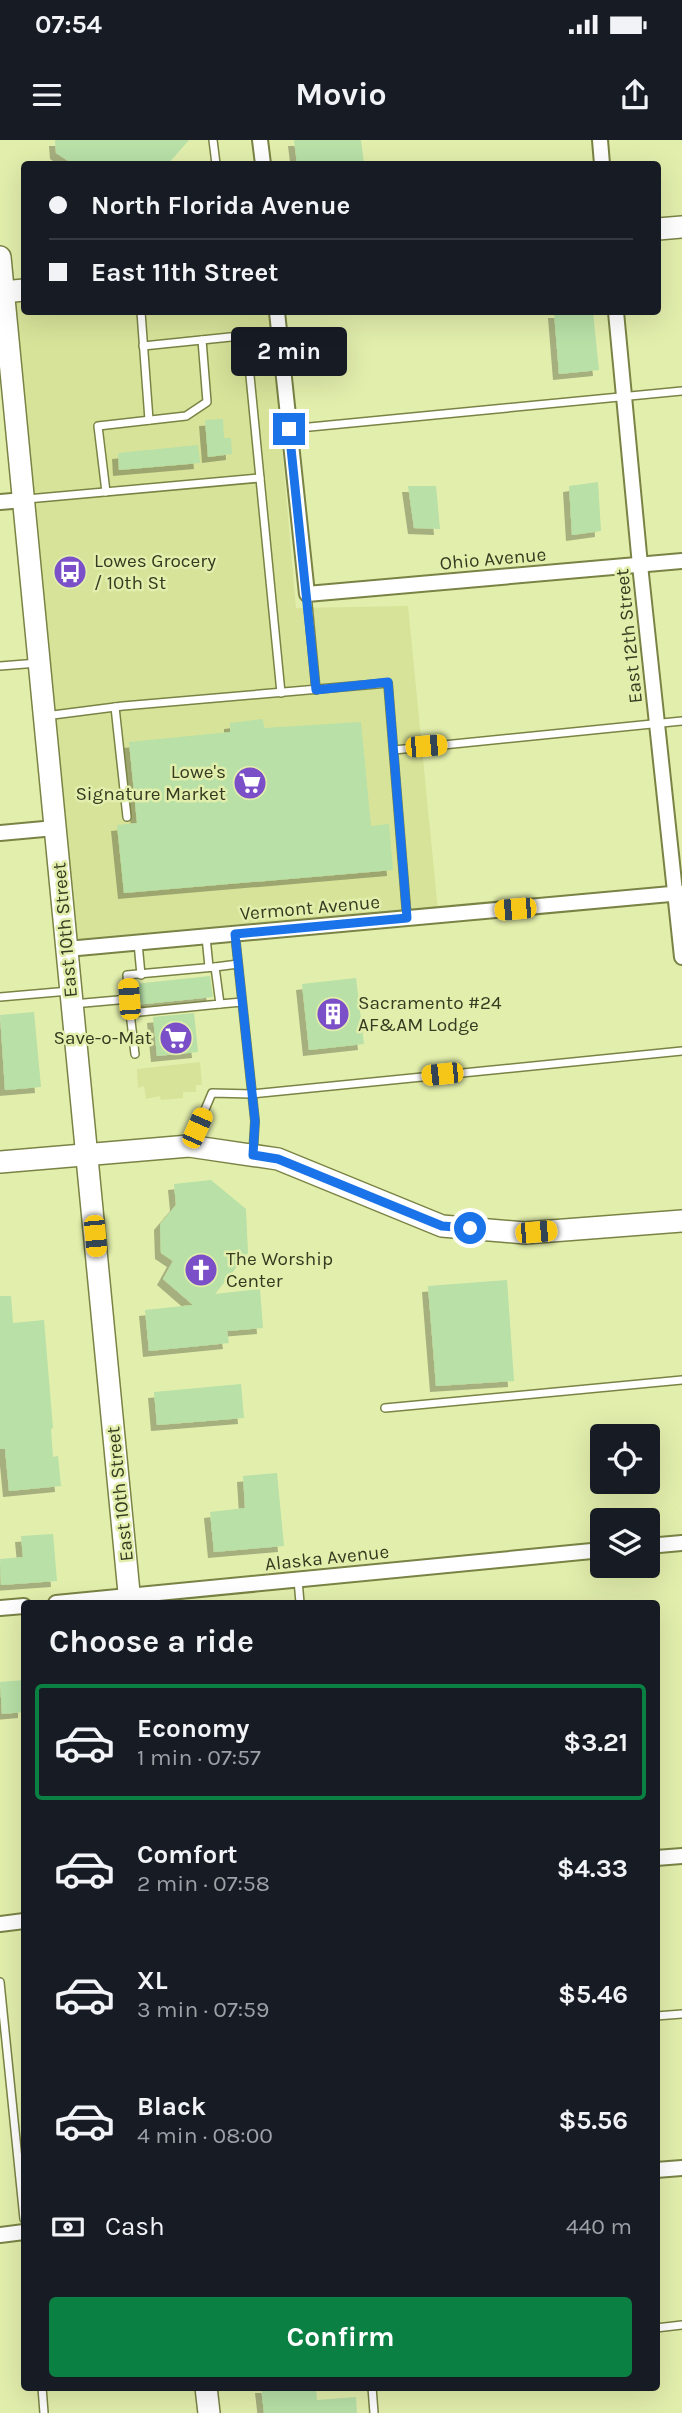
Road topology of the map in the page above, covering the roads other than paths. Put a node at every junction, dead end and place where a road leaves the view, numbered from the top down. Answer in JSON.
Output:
{"nodes":[{"id":1,"x":213,"y":140,"type":"edge"},
{"id":2,"x":260,"y":140,"type":"edge"},
{"id":3,"x":600,"y":140,"type":"edge"},
{"id":4,"x":216,"y":161,"type":"edge"},
{"id":5,"x":263,"y":161,"type":"edge"},
{"id":6,"x":603,"y":161,"type":"edge"},
{"id":7,"x":682,"y":227,"type":"edge"},
{"id":8,"x":661,"y":229,"type":"edge"},
{"id":9,"x":0,"y":257,"type":"edge"},
{"id":10,"x":14,"y":291,"type":"edge"},
{"id":11,"x":141,"y":315,"type":"edge"},
{"id":12,"x":277,"y":315,"type":"edge"},
{"id":13,"x":616,"y":315,"type":"edge"},
{"id":14,"x":3,"y":316,"type":"edge"},
{"id":15,"x":279,"y":332,"type":"junction"},
{"id":16,"x":246,"y":335,"type":"junction"},
{"id":17,"x":202,"y":340,"type":"junction"},
{"id":18,"x":143,"y":346,"type":"junction"},
{"id":19,"x":682,"y":391,"type":"edge"},
{"id":20,"x":624,"y":397,"type":"junction"},
{"id":21,"x":149,"y":420,"type":"junction"},
{"id":22,"x":289,"y":429,"type":"junction"},
{"id":23,"x":260,"y":478,"type":"junction"},
{"id":24,"x":106,"y":492,"type":"junction"},
{"id":25,"x":24,"y":500,"type":"junction"},
{"id":26,"x":0,"y":502,"type":"edge"},
{"id":27,"x":682,"y":561,"type":"edge"},
{"id":28,"x":640,"y":565,"type":"junction"},
{"id":29,"x":307,"y":594,"type":"junction"},
{"id":30,"x":39,"y":663,"type":"junction"},
{"id":31,"x":0,"y":666,"type":"edge"},
{"id":32,"x":316,"y":690,"type":"junction"},
{"id":33,"x":281,"y":693,"type":"junction"},
{"id":34,"x":115,"y":708,"type":"junction"},
{"id":35,"x":44,"y":716,"type":"junction"},
{"id":36,"x":682,"y":721,"type":"edge"},
{"id":37,"x":657,"y":723,"type":"junction"},
{"id":38,"x":394,"y":750,"type":"junction"},
{"id":39,"x":127,"y":817,"type":"dead end"},
{"id":40,"x":55,"y":828,"type":"junction"},
{"id":41,"x":0,"y":834,"type":"edge"},
{"id":42,"x":679,"y":894,"type":"edge"},
{"id":43,"x":407,"y":918,"type":"junction"},
{"id":44,"x":235,"y":934,"type":"junction"},
{"id":45,"x":206,"y":937,"type":"junction"},
{"id":46,"x":138,"y":943,"type":"junction"},
{"id":47,"x":67,"y":949,"type":"junction"},
{"id":48,"x":682,"y":957,"type":"edge"},
{"id":49,"x":238,"y":964,"type":"junction"},
{"id":50,"x":212,"y":967,"type":"junction"},
{"id":51,"x":195,"y":969,"type":"junction"},
{"id":52,"x":173,"y":971,"type":"junction"},
{"id":53,"x":152,"y":974,"type":"junction"},
{"id":54,"x":141,"y":975,"type":"junction"},
{"id":55,"x":196,"y":978,"type":"dead end"},
{"id":56,"x":174,"y":980,"type":"dead end"},
{"id":57,"x":154,"y":982,"type":"dead end"},
{"id":58,"x":0,"y":997,"type":"edge"},
{"id":59,"x":72,"y":997,"type":"junction"},
{"id":60,"x":129,"y":999,"type":"junction"},
{"id":61,"x":242,"y":1002,"type":"junction"},
{"id":62,"x":220,"y":1003,"type":"junction"},
{"id":63,"x":130,"y":1013,"type":"junction"},
{"id":64,"x":682,"y":1051,"type":"edge"},
{"id":65,"x":135,"y":1054,"type":"dead end"},
{"id":66,"x":252,"y":1094,"type":"junction"},
{"id":67,"x":189,"y":1146,"type":"junction"},
{"id":68,"x":87,"y":1154,"type":"junction"},
{"id":69,"x":253,"y":1155,"type":"junction"},
{"id":70,"x":0,"y":1162,"type":"edge"},
{"id":71,"x":682,"y":1221,"type":"edge"},
{"id":72,"x":682,"y":1380,"type":"edge"},
{"id":73,"x":385,"y":1408,"type":"dead end"},
{"id":74,"x":682,"y":1543,"type":"edge"},
{"id":75,"x":660,"y":1545,"type":"edge"},
{"id":76,"x":590,"y":1551,"type":"edge"},
{"id":77,"x":298,"y":1580,"type":"junction"},
{"id":78,"x":130,"y":1600,"type":"edge"},
{"id":79,"x":300,"y":1600,"type":"edge"},
{"id":80,"x":21,"y":1606,"type":"edge"},
{"id":81,"x":0,"y":1608,"type":"edge"},
{"id":82,"x":682,"y":1856,"type":"edge"},
{"id":83,"x":660,"y":1858,"type":"edge"},
{"id":84,"x":21,"y":1921,"type":"edge"},
{"id":85,"x":0,"y":1924,"type":"edge"},
{"id":86,"x":0,"y":1982,"type":"edge"},
{"id":87,"x":682,"y":2014,"type":"edge"},
{"id":88,"x":660,"y":2016,"type":"edge"},
{"id":89,"x":682,"y":2168,"type":"edge"},
{"id":90,"x":660,"y":2170,"type":"edge"},
{"id":91,"x":21,"y":2189,"type":"edge"},
{"id":92,"x":21,"y":2232,"type":"edge"},
{"id":93,"x":0,"y":2235,"type":"edge"},
{"id":94,"x":682,"y":2326,"type":"edge"},
{"id":95,"x":660,"y":2328,"type":"edge"},
{"id":96,"x":42,"y":2391,"type":"edge"},
{"id":97,"x":206,"y":2391,"type":"edge"},
{"id":98,"x":372,"y":2391,"type":"edge"},
{"id":99,"x":44,"y":2413,"type":"edge"},
{"id":100,"x":209,"y":2413,"type":"edge"},
{"id":101,"x":374,"y":2413,"type":"edge"}],
"edges":[{"from":1,"to":4,"type":"lane"},
{"from":2,"to":5,"type":"street"},
{"from":3,"to":6,"type":"street"},
{"from":7,"to":8,"type":"main road"},
{"from":9,"to":10,"type":"main road","name":"East 10th Street"},
{"from":10,"to":14,"type":"main road","name":"East 10th Street"},
{"from":11,"to":18,"type":"lane"},
{"from":12,"to":15,"type":"street"},
{"from":13,"to":20,"type":"street","name":"East 12th Street"},
{"from":14,"to":25,"type":"main road","name":"East 10th Street"},
{"from":15,"to":16,"type":"lane"},
{"from":15,"to":22,"type":"street"},
{"from":16,"to":17,"type":"lane"},
{"from":16,"to":23,"type":"lane"},
{"from":17,"to":18,"type":"lane"},
{"from":17,"to":21,"type":"lane"},
{"from":18,"to":21,"type":"lane"},
{"from":19,"to":20,"type":"lane"},
{"from":20,"to":22,"type":"lane"},
{"from":20,"to":28,"type":"street","name":"East 12th Street"},
{"from":21,"to":24,"type":"lane"},
{"from":22,"to":29,"type":"street"},
{"from":23,"to":24,"type":"lane"},
{"from":23,"to":33,"type":"lane"},
{"from":24,"to":25,"type":"lane"},
{"from":25,"to":26,"type":"street"},
{"from":25,"to":30,"type":"main road","name":"East 10th Street"},
{"from":27,"to":28,"type":"street","name":"Ohio Avenue"},
{"from":28,"to":29,"type":"street","name":"Ohio Avenue"},
{"from":28,"to":37,"type":"street","name":"East 12th Street"},
{"from":29,"to":32,"type":"lane"},
{"from":30,"to":31,"type":"lane"},
{"from":30,"to":35,"type":"main road","name":"East 10th Street"},
{"from":32,"to":33,"type":"lane"},
{"from":32,"to":38,"type":"lane"},
{"from":33,"to":34,"type":"lane"},
{"from":34,"to":35,"type":"lane"},
{"from":34,"to":39,"type":"lane"},
{"from":35,"to":40,"type":"main road","name":"East 10th Street"},
{"from":36,"to":37,"type":"lane"},
{"from":37,"to":38,"type":"lane"},
{"from":37,"to":42,"type":"street","name":"East 12th Street"},
{"from":38,"to":43,"type":"lane"},
{"from":40,"to":41,"type":"street"},
{"from":40,"to":47,"type":"main road","name":"East 10th Street"},
{"from":42,"to":43,"type":"street","name":"Vermont Avenue"},
{"from":42,"to":48,"type":"street","name":"East 12th Street"},
{"from":43,"to":44,"type":"street","name":"Vermont Avenue"},
{"from":44,"to":45,"type":"street","name":"Vermont Avenue"},
{"from":44,"to":49,"type":"lane"},
{"from":45,"to":46,"type":"street","name":"Vermont Avenue"},
{"from":45,"to":50,"type":"lane"},
{"from":46,"to":47,"type":"street","name":"Vermont Avenue"},
{"from":46,"to":54,"type":"lane"},
{"from":47,"to":59,"type":"main road","name":"East 10th Street"},
{"from":49,"to":50,"type":"lane"},
{"from":49,"to":61,"type":"lane"},
{"from":50,"to":51,"type":"lane"},
{"from":50,"to":62,"type":"lane"},
{"from":51,"to":52,"type":"lane"},
{"from":51,"to":55,"type":"lane"},
{"from":52,"to":53,"type":"lane"},
{"from":52,"to":56,"type":"lane"},
{"from":53,"to":54,"type":"lane"},
{"from":53,"to":57,"type":"lane"},
{"from":54,"to":60,"type":"lane"},
{"from":58,"to":59,"type":"lane"},
{"from":59,"to":60,"type":"lane"},
{"from":59,"to":68,"type":"main road","name":"East 10th Street"},
{"from":60,"to":63,"type":"lane"},
{"from":61,"to":62,"type":"lane"},
{"from":61,"to":66,"type":"lane"},
{"from":62,"to":63,"type":"lane"},
{"from":63,"to":65,"type":"lane"},
{"from":64,"to":66,"type":"lane"},
{"from":66,"to":67,"type":"lane"},
{"from":66,"to":69,"type":"lane"},
{"from":67,"to":68,"type":"main road"},
{"from":67,"to":69,"type":"main road"},
{"from":68,"to":70,"type":"main road"},
{"from":68,"to":78,"type":"main road","name":"East 10th Street"},
{"from":69,"to":71,"type":"main road"},
{"from":72,"to":73,"type":"lane"},
{"from":74,"to":75,"type":"street"},
{"from":76,"to":77,"type":"street","name":"Alaska Avenue"},
{"from":77,"to":78,"type":"street","name":"Alaska Avenue"},
{"from":77,"to":79,"type":"lane"},
{"from":80,"to":81,"type":"street"},
{"from":82,"to":83,"type":"street"},
{"from":84,"to":85,"type":"street"},
{"from":86,"to":91,"type":"lane"},
{"from":87,"to":88,"type":"lane"},
{"from":89,"to":90,"type":"street"},
{"from":92,"to":93,"type":"street"},
{"from":94,"to":95,"type":"lane"},
{"from":96,"to":99,"type":"lane"},
{"from":97,"to":100,"type":"main road"},
{"from":98,"to":101,"type":"lane"}]}
